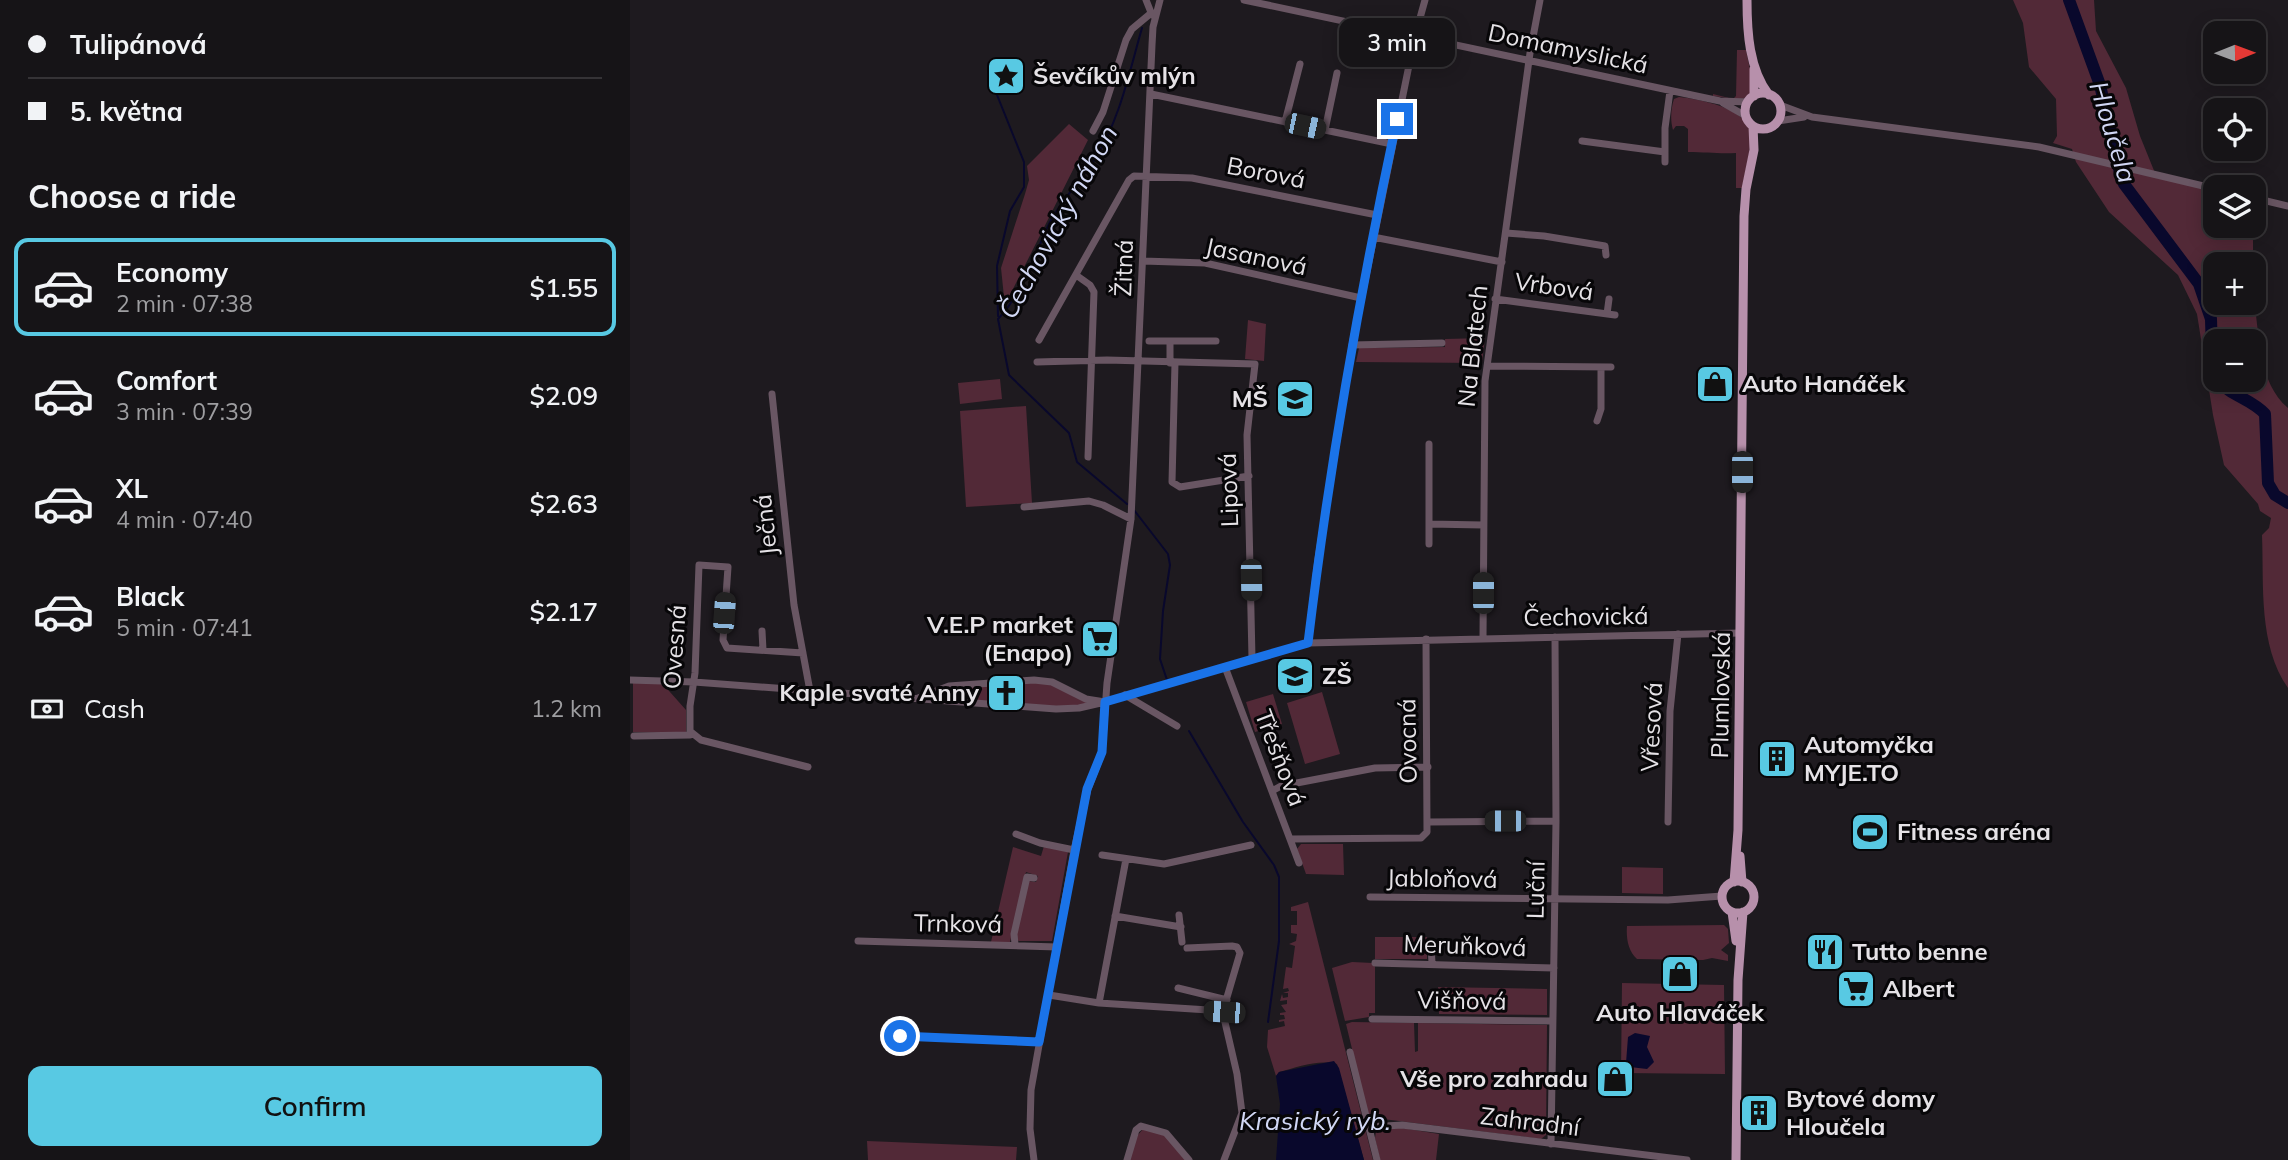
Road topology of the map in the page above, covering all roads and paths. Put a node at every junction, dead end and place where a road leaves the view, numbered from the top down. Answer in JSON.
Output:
{"nodes":[{"id":1,"x":1146,"y":0,"type":"edge"},
{"id":2,"x":1160,"y":0,"type":"edge"},
{"id":3,"x":1244,"y":0,"type":"edge"},
{"id":4,"x":1425,"y":0,"type":"edge"},
{"id":5,"x":1540,"y":0,"type":"edge"},
{"id":6,"x":1747,"y":1,"type":"edge"},
{"id":7,"x":1153,"y":15,"type":"junction"},
{"id":8,"x":1415,"y":36,"type":"junction"},
{"id":9,"x":1529,"y":60,"type":"junction"},
{"id":10,"x":1754,"y":60,"type":"junction"},
{"id":11,"x":1300,"y":64,"type":"dead end"},
{"id":12,"x":1337,"y":73,"type":"dead end"},
{"id":13,"x":1670,"y":90,"type":"junction"},
{"id":14,"x":1151,"y":94,"type":"junction"},
{"id":15,"x":1769,"y":94,"type":"junction"},
{"id":16,"x":1751,"y":99,"type":"junction"},
{"id":17,"x":1720,"y":101,"type":"junction"},
{"id":18,"x":1780,"y":105,"type":"junction"},
{"id":19,"x":1746,"y":116,"type":"junction"},
{"id":20,"x":1812,"y":117,"type":"junction"},
{"id":21,"x":1778,"y":121,"type":"junction"},
{"id":22,"x":1285,"y":122,"type":"junction"},
{"id":23,"x":1753,"y":126,"type":"junction"},
{"id":24,"x":1766,"y":129,"type":"junction"},
{"id":25,"x":1325,"y":130,"type":"junction"},
{"id":26,"x":1093,"y":131,"type":"dead end"},
{"id":27,"x":1582,"y":141,"type":"dead end"},
{"id":28,"x":1392,"y":144,"type":"junction"},
{"id":29,"x":1754,"y":150,"type":"junction"},
{"id":30,"x":1665,"y":152,"type":"junction"},
{"id":31,"x":1665,"y":162,"type":"dead end"},
{"id":32,"x":1146,"y":176,"type":"junction"},
{"id":33,"x":2203,"y":186,"type":"edge"},
{"id":34,"x":2266,"y":201,"type":"edge"},
{"id":35,"x":2288,"y":206,"type":"edge"},
{"id":36,"x":1377,"y":215,"type":"junction"},
{"id":37,"x":1506,"y":233,"type":"junction"},
{"id":38,"x":1373,"y":236,"type":"junction"},
{"id":39,"x":1606,"y":255,"type":"dead end"},
{"id":40,"x":1143,"y":261,"type":"junction"},
{"id":41,"x":1502,"y":262,"type":"junction"},
{"id":42,"x":1076,"y":275,"type":"junction"},
{"id":43,"x":1361,"y":298,"type":"junction"},
{"id":44,"x":1495,"y":299,"type":"junction"},
{"id":45,"x":1609,"y":299,"type":"dead end"},
{"id":46,"x":1039,"y":340,"type":"dead end"},
{"id":47,"x":1149,"y":341,"type":"dead end"},
{"id":48,"x":1170,"y":341,"type":"junction"},
{"id":49,"x":1216,"y":341,"type":"dead end"},
{"id":50,"x":1442,"y":343,"type":"dead end"},
{"id":51,"x":1353,"y":345,"type":"junction"},
{"id":52,"x":1091,"y":360,"type":"junction"},
{"id":53,"x":1037,"y":362,"type":"dead end"},
{"id":54,"x":1139,"y":362,"type":"junction"},
{"id":55,"x":1173,"y":363,"type":"junction"},
{"id":56,"x":1487,"y":366,"type":"junction"},
{"id":57,"x":1601,"y":367,"type":"junction"},
{"id":58,"x":1611,"y":367,"type":"dead end"},
{"id":59,"x":772,"y":394,"type":"dead end"},
{"id":60,"x":1597,"y":421,"type":"dead end"},
{"id":61,"x":1429,"y":444,"type":"dead end"},
{"id":62,"x":1088,"y":457,"type":"dead end"},
{"id":63,"x":1249,"y":476,"type":"junction"},
{"id":64,"x":1024,"y":507,"type":"dead end"},
{"id":65,"x":1132,"y":517,"type":"junction"},
{"id":66,"x":1429,"y":524,"type":"junction"},
{"id":67,"x":1483,"y":525,"type":"junction"},
{"id":68,"x":1429,"y":544,"type":"dead end"},
{"id":69,"x":762,"y":631,"type":"dead end"},
{"id":70,"x":1740,"y":633,"type":"junction"},
{"id":71,"x":1678,"y":634,"type":"junction"},
{"id":72,"x":1555,"y":637,"type":"junction"},
{"id":73,"x":1483,"y":638,"type":"junction"},
{"id":74,"x":1426,"y":639,"type":"junction"},
{"id":75,"x":1308,"y":643,"type":"junction"},
{"id":76,"x":762,"y":650,"type":"junction"},
{"id":77,"x":803,"y":653,"type":"junction"},
{"id":78,"x":1252,"y":658,"type":"junction"},
{"id":79,"x":1225,"y":667,"type":"junction"},
{"id":80,"x":630,"y":680,"type":"edge"},
{"id":81,"x":694,"y":682,"type":"junction"},
{"id":82,"x":810,"y":691,"type":"junction"},
{"id":83,"x":1125,"y":695,"type":"junction"},
{"id":84,"x":918,"y":698,"type":"junction"},
{"id":85,"x":1105,"y":702,"type":"junction"},
{"id":86,"x":1177,"y":726,"type":"dead end"},
{"id":87,"x":690,"y":733,"type":"junction"},
{"id":88,"x":634,"y":736,"type":"dead end"},
{"id":89,"x":808,"y":767,"type":"dead end"},
{"id":90,"x":1428,"y":767,"type":"junction"},
{"id":91,"x":1272,"y":791,"type":"junction"},
{"id":92,"x":1556,"y":821,"type":"junction"},
{"id":93,"x":1429,"y":822,"type":"junction"},
{"id":94,"x":1668,"y":822,"type":"dead end"},
{"id":95,"x":1016,"y":834,"type":"dead end"},
{"id":96,"x":1290,"y":839,"type":"junction"},
{"id":97,"x":1251,"y":845,"type":"dead end"},
{"id":98,"x":1074,"y":850,"type":"junction"},
{"id":99,"x":1102,"y":855,"type":"dead end"},
{"id":100,"x":1126,"y":859,"type":"junction"},
{"id":101,"x":1299,"y":863,"type":"dead end"},
{"id":102,"x":1034,"y":878,"type":"dead end"},
{"id":103,"x":1738,"y":882,"type":"junction"},
{"id":104,"x":1722,"y":896,"type":"junction"},
{"id":105,"x":1370,"y":897,"type":"dead end"},
{"id":106,"x":1555,"y":900,"type":"junction"},
{"id":107,"x":1732,"y":912,"type":"junction"},
{"id":108,"x":1742,"y":912,"type":"junction"},
{"id":109,"x":1179,"y":915,"type":"dead end"},
{"id":110,"x":1115,"y":916,"type":"junction"},
{"id":111,"x":1181,"y":927,"type":"junction"},
{"id":112,"x":858,"y":941,"type":"dead end"},
{"id":113,"x":1015,"y":944,"type":"junction"},
{"id":114,"x":1432,"y":946,"type":"dead end"},
{"id":115,"x":1057,"y":947,"type":"junction"},
{"id":116,"x":1738,"y":957,"type":"junction"},
{"id":117,"x":1375,"y":963,"type":"dead end"},
{"id":118,"x":1432,"y":963,"type":"junction"},
{"id":119,"x":1554,"y":968,"type":"junction"},
{"id":120,"x":1178,"y":988,"type":"dead end"},
{"id":121,"x":1049,"y":995,"type":"junction"},
{"id":122,"x":1227,"y":1000,"type":"junction"},
{"id":123,"x":1099,"y":1003,"type":"junction"},
{"id":124,"x":1224,"y":1012,"type":"junction"},
{"id":125,"x":1372,"y":1019,"type":"dead end"},
{"id":126,"x":1552,"y":1021,"type":"junction"},
{"id":127,"x":900,"y":1036,"type":"dead end"},
{"id":128,"x":1039,"y":1042,"type":"junction"},
{"id":129,"x":1350,"y":1052,"type":"dead end"},
{"id":130,"x":1369,"y":1127,"type":"junction"},
{"id":131,"x":1551,"y":1144,"type":"junction"},
{"id":132,"x":1034,"y":1160,"type":"edge"},
{"id":133,"x":1126,"y":1160,"type":"edge"},
{"id":134,"x":1189,"y":1160,"type":"edge"},
{"id":135,"x":1224,"y":1160,"type":"edge"},
{"id":136,"x":1377,"y":1160,"type":"edge"},
{"id":137,"x":1687,"y":1160,"type":"edge"},
{"id":138,"x":1736,"y":1160,"type":"edge"}],
"edges":[{"from":1,"to":7,"type":"street","name":"Žitná"},
{"from":2,"to":7,"type":"street","name":"Žitná"},
{"from":3,"to":8,"type":"street","name":"Domamyslická"},
{"from":4,"to":8,"type":"street"},
{"from":5,"to":9,"type":"street","name":"Na Blatech"},
{"from":6,"to":10,"type":"main road"},
{"from":7,"to":14,"type":"street","name":"Žitná"},
{"from":7,"to":26,"type":"street","name":"Žitná"},
{"from":8,"to":9,"type":"street","name":"Domamyslická"},
{"from":8,"to":28,"type":"street"},
{"from":9,"to":13,"type":"street","name":"Domamyslická"},
{"from":9,"to":37,"type":"street","name":"Na Blatech"},
{"from":10,"to":15,"type":"main road"},
{"from":10,"to":16,"type":"main road"},
{"from":11,"to":22,"type":"street"},
{"from":12,"to":25,"type":"street"},
{"from":13,"to":17,"type":"street","name":"Domamyslická"},
{"from":13,"to":30,"type":"street"},
{"from":14,"to":22,"type":"street"},
{"from":14,"to":32,"type":"street","name":"Žitná"},
{"from":15,"to":16,"type":"main road"},
{"from":15,"to":18,"type":"main road"},
{"from":16,"to":17,"type":"street","name":"Domamyslická"},
{"from":16,"to":19,"type":"main road"},
{"from":17,"to":19,"type":"street","name":"Domamyslická"},
{"from":18,"to":20,"type":"street"},
{"from":18,"to":21,"type":"main road"},
{"from":19,"to":23,"type":"main road"},
{"from":20,"to":21,"type":"street"},
{"from":20,"to":33,"type":"street"},
{"from":21,"to":24,"type":"main road"},
{"from":22,"to":25,"type":"street"},
{"from":23,"to":24,"type":"main road"},
{"from":23,"to":29,"type":"main road"},
{"from":24,"to":29,"type":"main road"},
{"from":25,"to":28,"type":"street"},
{"from":27,"to":30,"type":"street"},
{"from":28,"to":36,"type":"street"},
{"from":29,"to":70,"type":"main road","name":"Plumlovská"},
{"from":30,"to":31,"type":"street"},
{"from":32,"to":36,"type":"street","name":"Borová"},
{"from":32,"to":40,"type":"street","name":"Žitná"},
{"from":32,"to":42,"type":"street","name":"Žitná"},
{"from":34,"to":35,"type":"street"},
{"from":36,"to":38,"type":"street"},
{"from":37,"to":39,"type":"street"},
{"from":37,"to":41,"type":"street","name":"Na Blatech"},
{"from":38,"to":41,"type":"street"},
{"from":38,"to":43,"type":"street"},
{"from":40,"to":43,"type":"street","name":"Jasanová"},
{"from":40,"to":54,"type":"street","name":"Žitná"},
{"from":41,"to":44,"type":"street","name":"Na Blatech"},
{"from":42,"to":46,"type":"street","name":"Žitná"},
{"from":42,"to":52,"type":"street","name":"Žitná"},
{"from":43,"to":51,"type":"street"},
{"from":44,"to":45,"type":"street","name":"Vrbová"},
{"from":44,"to":56,"type":"street","name":"Na Blatech"},
{"from":47,"to":48,"type":"street"},
{"from":48,"to":49,"type":"street"},
{"from":48,"to":55,"type":"street"},
{"from":50,"to":51,"type":"street"},
{"from":51,"to":75,"type":"street"},
{"from":52,"to":53,"type":"street"},
{"from":52,"to":54,"type":"street"},
{"from":52,"to":62,"type":"street","name":"Žitná"},
{"from":54,"to":55,"type":"street"},
{"from":54,"to":65,"type":"street","name":"Žitná"},
{"from":55,"to":63,"type":"street","name":"Lipová"},
{"from":55,"to":63,"type":"street"},
{"from":56,"to":57,"type":"street"},
{"from":56,"to":67,"type":"street","name":"Na Blatech"},
{"from":57,"to":58,"type":"street"},
{"from":57,"to":60,"type":"street"},
{"from":59,"to":77,"type":"street","name":"Ječná"},
{"from":61,"to":66,"type":"street"},
{"from":63,"to":78,"type":"street","name":"Lipová"},
{"from":64,"to":65,"type":"street"},
{"from":65,"to":85,"type":"street","name":"Žitná"},
{"from":66,"to":67,"type":"street"},
{"from":66,"to":68,"type":"street"},
{"from":67,"to":73,"type":"street","name":"Na Blatech"},
{"from":69,"to":76,"type":"street"},
{"from":70,"to":71,"type":"street","name":"Čechovická"},
{"from":70,"to":103,"type":"main road","name":"Plumlovská"},
{"from":71,"to":72,"type":"street","name":"Čechovická"},
{"from":71,"to":94,"type":"street","name":"Vřesová"},
{"from":72,"to":73,"type":"street","name":"Čechovická"},
{"from":72,"to":92,"type":"street","name":"Luční"},
{"from":73,"to":74,"type":"street","name":"Čechovická"},
{"from":74,"to":75,"type":"street","name":"Čechovická"},
{"from":74,"to":90,"type":"street","name":"Ovocná"},
{"from":75,"to":78,"type":"street","name":"Čechovická"},
{"from":76,"to":77,"type":"street"},
{"from":76,"to":81,"type":"street","name":"Ovesná"},
{"from":77,"to":82,"type":"street","name":"Ječná"},
{"from":78,"to":79,"type":"street","name":"Čechovická"},
{"from":79,"to":83,"type":"street","name":"Čechovická"},
{"from":79,"to":91,"type":"street","name":"Třešňová"},
{"from":80,"to":81,"type":"street","name":"Čechovická"},
{"from":81,"to":82,"type":"street","name":"Čechovická"},
{"from":81,"to":87,"type":"street","name":"Ovesná"},
{"from":82,"to":84,"type":"street","name":"Čechovická"},
{"from":83,"to":85,"type":"street","name":"Čechovická"},
{"from":83,"to":86,"type":"street"},
{"from":84,"to":85,"type":"street","name":"Čechovická"},
{"from":84,"to":85,"type":"street","name":"Čechovická"},
{"from":85,"to":98,"type":"street","name":"Žitná"},
{"from":87,"to":88,"type":"street"},
{"from":87,"to":89,"type":"street"},
{"from":90,"to":91,"type":"street"},
{"from":90,"to":93,"type":"street","name":"Ovocná"},
{"from":91,"to":96,"type":"street","name":"Třešňová"},
{"from":92,"to":93,"type":"street"},
{"from":92,"to":106,"type":"street","name":"Luční"},
{"from":93,"to":96,"type":"street","name":"Ovocná"},
{"from":95,"to":98,"type":"street"},
{"from":96,"to":101,"type":"street","name":"Třešňová"},
{"from":97,"to":100,"type":"street"},
{"from":98,"to":115,"type":"street","name":"Žitná"},
{"from":99,"to":100,"type":"street"},
{"from":100,"to":110,"type":"street"},
{"from":102,"to":113,"type":"street"},
{"from":103,"to":104,"type":"main road"},
{"from":103,"to":108,"type":"main road","name":"Plumlovská"},
{"from":104,"to":106,"type":"street"},
{"from":104,"to":107,"type":"main road","name":"Plumlovská"},
{"from":105,"to":106,"type":"street","name":"Jabloňová"},
{"from":106,"to":119,"type":"street","name":"Luční"},
{"from":107,"to":108,"type":"main road"},
{"from":107,"to":116,"type":"main road","name":"Plumlovská"},
{"from":108,"to":116,"type":"main road","name":"Plumlovská"},
{"from":109,"to":111,"type":"street"},
{"from":110,"to":111,"type":"street"},
{"from":110,"to":123,"type":"street"},
{"from":111,"to":122,"type":"street"},
{"from":112,"to":113,"type":"street","name":"Trnková"},
{"from":113,"to":115,"type":"street","name":"Trnková"},
{"from":114,"to":118,"type":"street"},
{"from":115,"to":121,"type":"street","name":"Žitná"},
{"from":116,"to":138,"type":"main road","name":"Plumlovská"},
{"from":117,"to":118,"type":"street","name":"Meruňková"},
{"from":118,"to":119,"type":"street","name":"Meruňková"},
{"from":119,"to":126,"type":"street","name":"Luční"},
{"from":120,"to":122,"type":"street"},
{"from":121,"to":123,"type":"street"},
{"from":121,"to":128,"type":"street","name":"Žitná"},
{"from":122,"to":124,"type":"street"},
{"from":123,"to":124,"type":"street"},
{"from":124,"to":135,"type":"street"},
{"from":125,"to":126,"type":"street","name":"Višňová"},
{"from":126,"to":131,"type":"street","name":"Luční"},
{"from":127,"to":128,"type":"street"},
{"from":128,"to":132,"type":"street","name":"Žitná"},
{"from":129,"to":130,"type":"street"},
{"from":130,"to":131,"type":"street","name":"Zahradní"},
{"from":130,"to":136,"type":"street"},
{"from":131,"to":137,"type":"street","name":"Zahradní"},
{"from":133,"to":134,"type":"street"}]}
